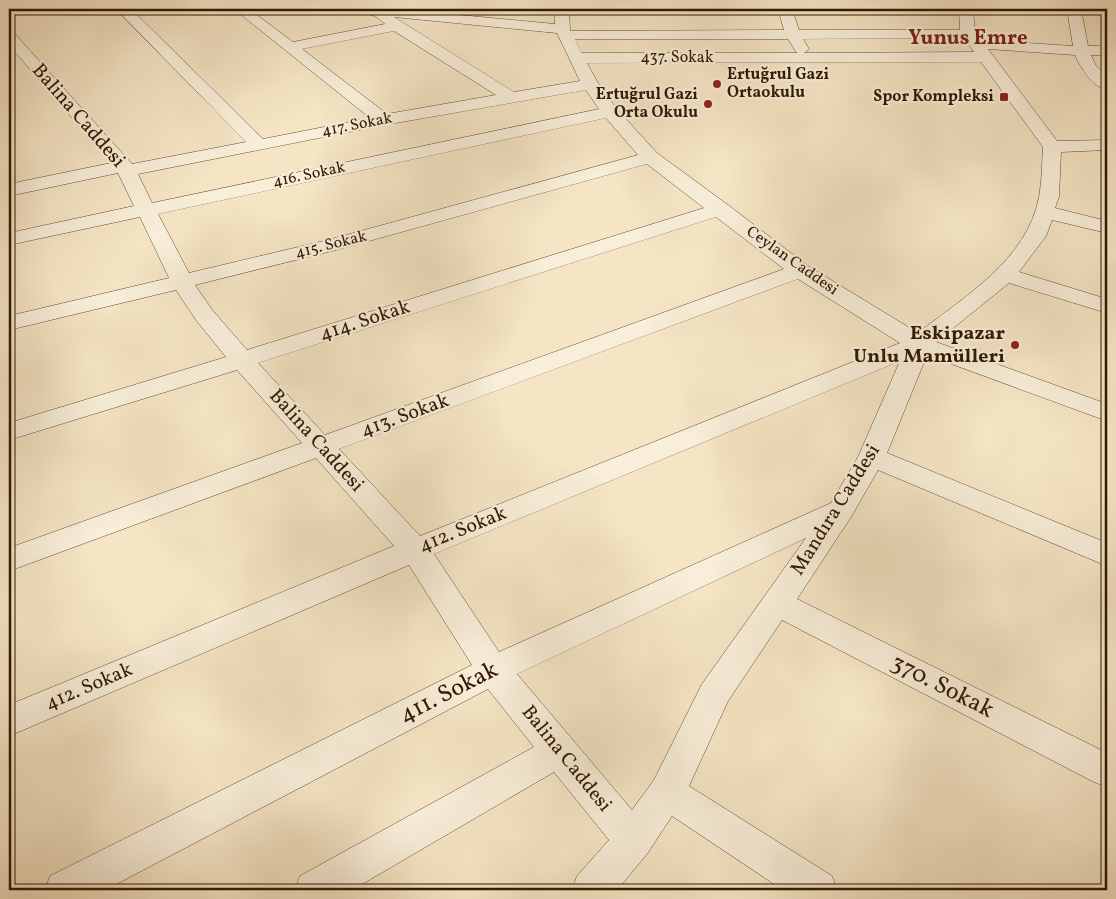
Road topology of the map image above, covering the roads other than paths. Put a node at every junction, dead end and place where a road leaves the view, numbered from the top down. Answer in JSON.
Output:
{"nodes":[{"id":1,"x":30,"y":9,"type":"edge"},
{"id":2,"x":123,"y":9,"type":"edge"},
{"id":3,"x":241,"y":9,"type":"edge"},
{"id":4,"x":354,"y":9,"type":"edge"},
{"id":5,"x":562,"y":9,"type":"edge"},
{"id":6,"x":785,"y":9,"type":"edge"},
{"id":7,"x":966,"y":9,"type":"edge"},
{"id":8,"x":1074,"y":9,"type":"edge"},
{"id":9,"x":9,"y":11,"type":"edge"},
{"id":10,"x":379,"y":11,"type":"junction"},
{"id":11,"x":396,"y":26,"type":"junction"},
{"id":12,"x":563,"y":32,"type":"junction"},
{"id":13,"x":793,"y":34,"type":"junction"},
{"id":14,"x":9,"y":36,"type":"edge"},
{"id":15,"x":977,"y":45,"type":"junction"},
{"id":16,"x":290,"y":47,"type":"junction"},
{"id":17,"x":1082,"y":50,"type":"junction"},
{"id":18,"x":1107,"y":50,"type":"edge"},
{"id":19,"x":805,"y":57,"type":"junction"},
{"id":20,"x":578,"y":58,"type":"junction"},
{"id":21,"x":590,"y":84,"type":"junction"},
{"id":22,"x":1107,"y":85,"type":"edge"},
{"id":23,"x":512,"y":98,"type":"junction"},
{"id":24,"x":610,"y":112,"type":"junction"},
{"id":25,"x":384,"y":120,"type":"junction"},
{"id":26,"x":258,"y":144,"type":"junction"},
{"id":27,"x":1107,"y":145,"type":"edge"},
{"id":28,"x":1052,"y":148,"type":"junction"},
{"id":29,"x":650,"y":157,"type":"junction"},
{"id":30,"x":125,"y":169,"type":"junction"},
{"id":31,"x":9,"y":190,"type":"edge"},
{"id":32,"x":146,"y":209,"type":"junction"},
{"id":33,"x":720,"y":209,"type":"junction"},
{"id":34,"x":1045,"y":212,"type":"junction"},
{"id":35,"x":1107,"y":227,"type":"edge"},
{"id":36,"x":9,"y":239,"type":"edge"},
{"id":37,"x":800,"y":271,"type":"junction"},
{"id":38,"x":1004,"y":275,"type":"junction"},
{"id":39,"x":181,"y":280,"type":"junction"},
{"id":40,"x":1107,"y":306,"type":"edge"},
{"id":41,"x":9,"y":323,"type":"edge"},
{"id":42,"x":919,"y":344,"type":"junction"},
{"id":43,"x":242,"y":360,"type":"junction"},
{"id":44,"x":1107,"y":413,"type":"edge"},
{"id":45,"x":9,"y":432,"type":"edge"},
{"id":46,"x":321,"y":446,"type":"junction"},
{"id":47,"x":872,"y":457,"type":"junction"},
{"id":48,"x":841,"y":510,"type":"junction"},
{"id":49,"x":414,"y":550,"type":"junction"},
{"id":50,"x":1107,"y":555,"type":"edge"},
{"id":51,"x":9,"y":560,"type":"edge"},
{"id":52,"x":777,"y":603,"type":"junction"},
{"id":53,"x":493,"y":670,"type":"junction"},
{"id":54,"x":9,"y":721,"type":"edge"},
{"id":55,"x":559,"y":751,"type":"junction"},
{"id":56,"x":1107,"y":771,"type":"edge"},
{"id":57,"x":667,"y":792,"type":"junction"},
{"id":58,"x":633,"y":841,"type":"junction"},
{"id":59,"x":64,"y":890,"type":"edge"},
{"id":60,"x":315,"y":890,"type":"edge"},
{"id":61,"x":592,"y":890,"type":"edge"},
{"id":62,"x":817,"y":890,"type":"edge"}],
"edges":[{"from":1,"to":9,"type":"street"},
{"from":2,"to":26,"type":"street"},
{"from":3,"to":16,"type":"street"},
{"from":4,"to":10,"type":"street"},
{"from":5,"to":12,"type":"street"},
{"from":6,"to":13,"type":"street"},
{"from":7,"to":15,"type":"street"},
{"from":8,"to":17,"type":"street"},
{"from":10,"to":11,"type":"street"},
{"from":10,"to":12,"type":"street"},
{"from":11,"to":16,"type":"street"},
{"from":11,"to":23,"type":"street"},
{"from":12,"to":13,"type":"street"},
{"from":12,"to":20,"type":"street","name":"Ceylan Caddesi"},
{"from":13,"to":15,"type":"street"},
{"from":13,"to":19,"type":"street"},
{"from":14,"to":30,"type":"street","name":"Balina Caddesi"},
{"from":15,"to":17,"type":"street"},
{"from":15,"to":19,"type":"street","name":"437. Sokak"},
{"from":15,"to":28,"type":"street"},
{"from":16,"to":25,"type":"street"},
{"from":17,"to":18,"type":"street"},
{"from":17,"to":22,"type":"street"},
{"from":19,"to":20,"type":"street","name":"437. Sokak"},
{"from":20,"to":21,"type":"street","name":"Ceylan Caddesi"},
{"from":21,"to":23,"type":"street","name":"417. Sokak"},
{"from":21,"to":24,"type":"street","name":"Ceylan Caddesi"},
{"from":23,"to":25,"type":"street","name":"417. Sokak"},
{"from":24,"to":29,"type":"street","name":"Ceylan Caddesi"},
{"from":24,"to":32,"type":"street","name":"416. Sokak"},
{"from":25,"to":26,"type":"street","name":"417. Sokak"},
{"from":26,"to":30,"type":"street","name":"417. Sokak"},
{"from":27,"to":28,"type":"street"},
{"from":28,"to":34,"type":"street","name":"Mandıra Caddesi"},
{"from":29,"to":33,"type":"street","name":"Ceylan Caddesi"},
{"from":29,"to":39,"type":"street","name":"415. Sokak"},
{"from":30,"to":31,"type":"street","name":"417. Sokak"},
{"from":30,"to":32,"type":"street","name":"Balina Caddesi"},
{"from":32,"to":36,"type":"street","name":"416. Sokak"},
{"from":32,"to":39,"type":"street","name":"Balina Caddesi"},
{"from":33,"to":37,"type":"street","name":"Ceylan Caddesi"},
{"from":33,"to":43,"type":"street","name":"414. Sokak"},
{"from":34,"to":35,"type":"street"},
{"from":34,"to":38,"type":"street","name":"Mandıra Caddesi"},
{"from":37,"to":42,"type":"street","name":"Ceylan Caddesi"},
{"from":37,"to":46,"type":"street","name":"413. Sokak"},
{"from":38,"to":40,"type":"street"},
{"from":38,"to":42,"type":"street","name":"Mandıra Caddesi"},
{"from":39,"to":41,"type":"street","name":"415. Sokak"},
{"from":39,"to":43,"type":"street","name":"Balina Caddesi"},
{"from":42,"to":44,"type":"street","name":"Ceylan Caddesi"},
{"from":42,"to":47,"type":"street","name":"Mandıra Caddesi"},
{"from":42,"to":49,"type":"street","name":"412. Sokak"},
{"from":43,"to":45,"type":"street","name":"414. Sokak"},
{"from":43,"to":46,"type":"street","name":"Balina Caddesi"},
{"from":46,"to":49,"type":"street","name":"Balina Caddesi"},
{"from":46,"to":51,"type":"street","name":"413. Sokak"},
{"from":47,"to":48,"type":"street","name":"Mandıra Caddesi"},
{"from":47,"to":50,"type":"street"},
{"from":48,"to":52,"type":"street","name":"Mandıra Caddesi"},
{"from":48,"to":53,"type":"street","name":"411. Sokak"},
{"from":49,"to":53,"type":"street","name":"Balina Caddesi"},
{"from":49,"to":54,"type":"street","name":"412. Sokak"},
{"from":52,"to":56,"type":"street","name":"370. Sokak"},
{"from":52,"to":57,"type":"street","name":"Mandıra Caddesi"},
{"from":53,"to":55,"type":"street","name":"Balina Caddesi"},
{"from":53,"to":59,"type":"street","name":"411. Sokak"},
{"from":55,"to":58,"type":"street","name":"Balina Caddesi"},
{"from":55,"to":60,"type":"street"},
{"from":57,"to":58,"type":"street","name":"Mandıra Caddesi"},
{"from":57,"to":62,"type":"street"},
{"from":58,"to":61,"type":"street","name":"Mandıra Caddesi"}]}
